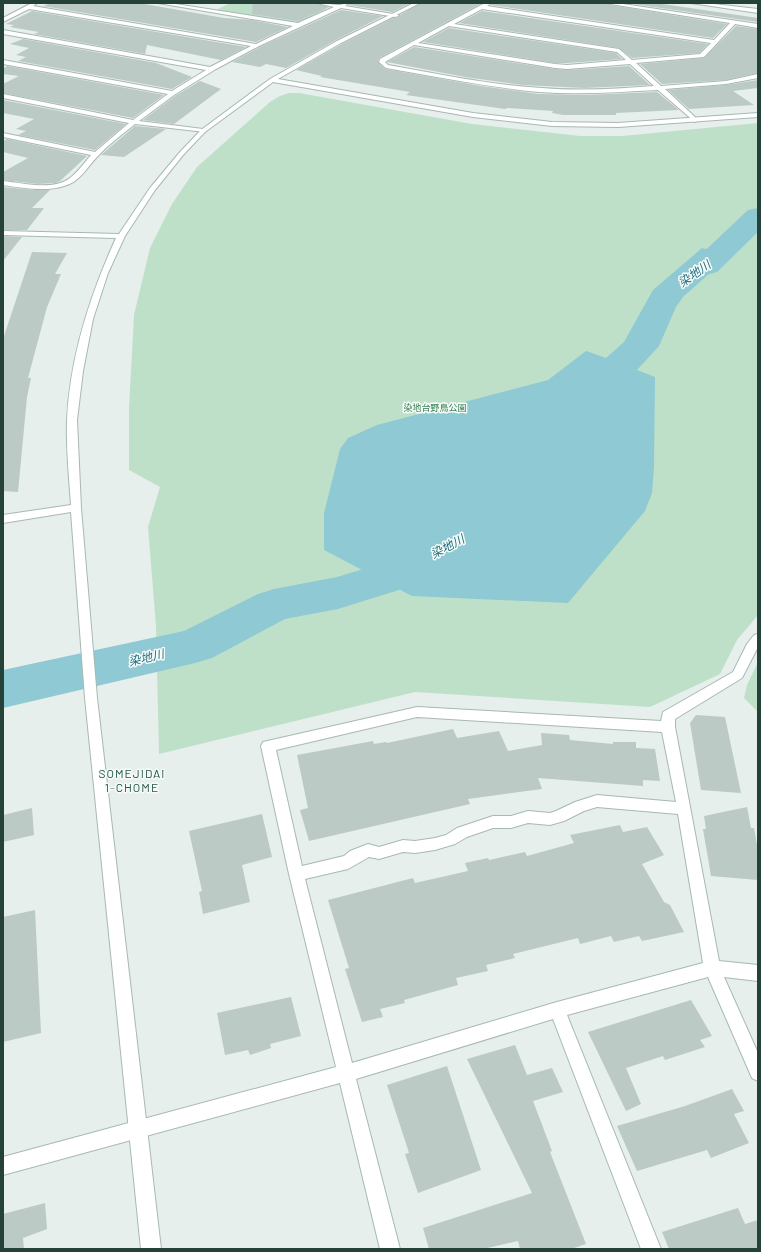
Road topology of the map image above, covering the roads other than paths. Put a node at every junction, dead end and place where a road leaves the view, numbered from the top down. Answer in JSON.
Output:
{"nodes":[{"id":1,"x":35,"y":3,"type":"edge"},
{"id":2,"x":160,"y":3,"type":"edge"},
{"id":3,"x":319,"y":3,"type":"edge"},
{"id":4,"x":347,"y":3,"type":"edge"},
{"id":5,"x":418,"y":3,"type":"edge"},
{"id":6,"x":489,"y":3,"type":"edge"},
{"id":7,"x":606,"y":3,"type":"edge"},
{"id":8,"x":693,"y":3,"type":"edge"},
{"id":9,"x":340,"y":6,"type":"junction"},
{"id":10,"x":27,"y":7,"type":"junction"},
{"id":11,"x":482,"y":7,"type":"junction"},
{"id":12,"x":758,"y":11,"type":"edge"},
{"id":13,"x":396,"y":14,"type":"junction"},
{"id":14,"x":3,"y":20,"type":"edge"},
{"id":15,"x":733,"y":23,"type":"junction"},
{"id":16,"x":298,"y":25,"type":"junction"},
{"id":17,"x":450,"y":25,"type":"junction"},
{"id":18,"x":758,"y":26,"type":"edge"},
{"id":19,"x":3,"y":32,"type":"edge"},
{"id":20,"x":716,"y":42,"type":"junction"},
{"id":21,"x":415,"y":44,"type":"junction"},
{"id":22,"x":255,"y":46,"type":"junction"},
{"id":23,"x":3,"y":62,"type":"edge"},
{"id":24,"x":632,"y":62,"type":"junction"},
{"id":25,"x":210,"y":69,"type":"junction"},
{"id":26,"x":758,"y":76,"type":"edge"},
{"id":27,"x":272,"y":80,"type":"junction"},
{"id":28,"x":660,"y":88,"type":"junction"},
{"id":29,"x":172,"y":93,"type":"junction"},
{"id":30,"x":3,"y":96,"type":"edge"},
{"id":31,"x":758,"y":115,"type":"edge"},
{"id":32,"x":695,"y":120,"type":"junction"},
{"id":33,"x":134,"y":122,"type":"junction"},
{"id":34,"x":203,"y":131,"type":"junction"},
{"id":35,"x":3,"y":135,"type":"edge"},
{"id":36,"x":96,"y":154,"type":"junction"},
{"id":37,"x":3,"y":183,"type":"edge"},
{"id":38,"x":3,"y":233,"type":"edge"},
{"id":39,"x":121,"y":236,"type":"junction"},
{"id":40,"x":76,"y":508,"type":"junction"},
{"id":41,"x":3,"y":519,"type":"edge"},
{"id":42,"x":758,"y":638,"type":"edge"},
{"id":43,"x":668,"y":726,"type":"junction"},
{"id":44,"x":684,"y":809,"type":"junction"},
{"id":45,"x":296,"y":874,"type":"junction"},
{"id":46,"x":712,"y":968,"type":"junction"},
{"id":47,"x":758,"y":973,"type":"edge"},
{"id":48,"x":557,"y":1010,"type":"junction"},
{"id":49,"x":758,"y":1072,"type":"edge"},
{"id":50,"x":346,"y":1073,"type":"junction"},
{"id":51,"x":138,"y":1130,"type":"junction"},
{"id":52,"x":3,"y":1166,"type":"edge"},
{"id":53,"x":151,"y":1249,"type":"edge"},
{"id":54,"x":390,"y":1249,"type":"edge"},
{"id":55,"x":650,"y":1249,"type":"edge"}],
"edges":[{"from":1,"to":10,"type":"street"},
{"from":2,"to":16,"type":"street"},
{"from":3,"to":9,"type":"street"},
{"from":4,"to":9,"type":"street"},
{"from":5,"to":13,"type":"street"},
{"from":6,"to":11,"type":"street"},
{"from":7,"to":15,"type":"street"},
{"from":8,"to":12,"type":"street"},
{"from":9,"to":13,"type":"street"},
{"from":9,"to":16,"type":"street"},
{"from":10,"to":14,"type":"street"},
{"from":10,"to":22,"type":"street"},
{"from":11,"to":17,"type":"street"},
{"from":11,"to":20,"type":"street"},
{"from":13,"to":27,"type":"street"},
{"from":15,"to":18,"type":"street"},
{"from":15,"to":20,"type":"street"},
{"from":16,"to":22,"type":"street"},
{"from":17,"to":21,"type":"street"},
{"from":17,"to":24,"type":"street"},
{"from":19,"to":25,"type":"street"},
{"from":20,"to":24,"type":"street"},
{"from":21,"to":24,"type":"street"},
{"from":21,"to":28,"type":"street"},
{"from":22,"to":25,"type":"street"},
{"from":23,"to":29,"type":"street"},
{"from":24,"to":28,"type":"street"},
{"from":25,"to":29,"type":"street"},
{"from":26,"to":28,"type":"street"},
{"from":27,"to":32,"type":"street"},
{"from":27,"to":34,"type":"street"},
{"from":28,"to":32,"type":"street"},
{"from":29,"to":33,"type":"street"},
{"from":30,"to":33,"type":"street"},
{"from":31,"to":32,"type":"street"},
{"from":33,"to":34,"type":"street"},
{"from":33,"to":36,"type":"street"},
{"from":34,"to":39,"type":"street"},
{"from":35,"to":36,"type":"street"},
{"from":36,"to":37,"type":"street"},
{"from":38,"to":39,"type":"street"},
{"from":39,"to":40,"type":"street"},
{"from":40,"to":41,"type":"street"},
{"from":40,"to":51,"type":"street"},
{"from":42,"to":43,"type":"street"},
{"from":43,"to":44,"type":"street"},
{"from":43,"to":45,"type":"street"},
{"from":44,"to":45,"type":"street"},
{"from":44,"to":46,"type":"street"},
{"from":45,"to":50,"type":"street"},
{"from":46,"to":47,"type":"street"},
{"from":46,"to":48,"type":"street"},
{"from":46,"to":49,"type":"street"},
{"from":48,"to":50,"type":"street"},
{"from":48,"to":55,"type":"street"},
{"from":50,"to":51,"type":"street"},
{"from":50,"to":54,"type":"street"},
{"from":51,"to":52,"type":"street"},
{"from":51,"to":53,"type":"street"}]}
